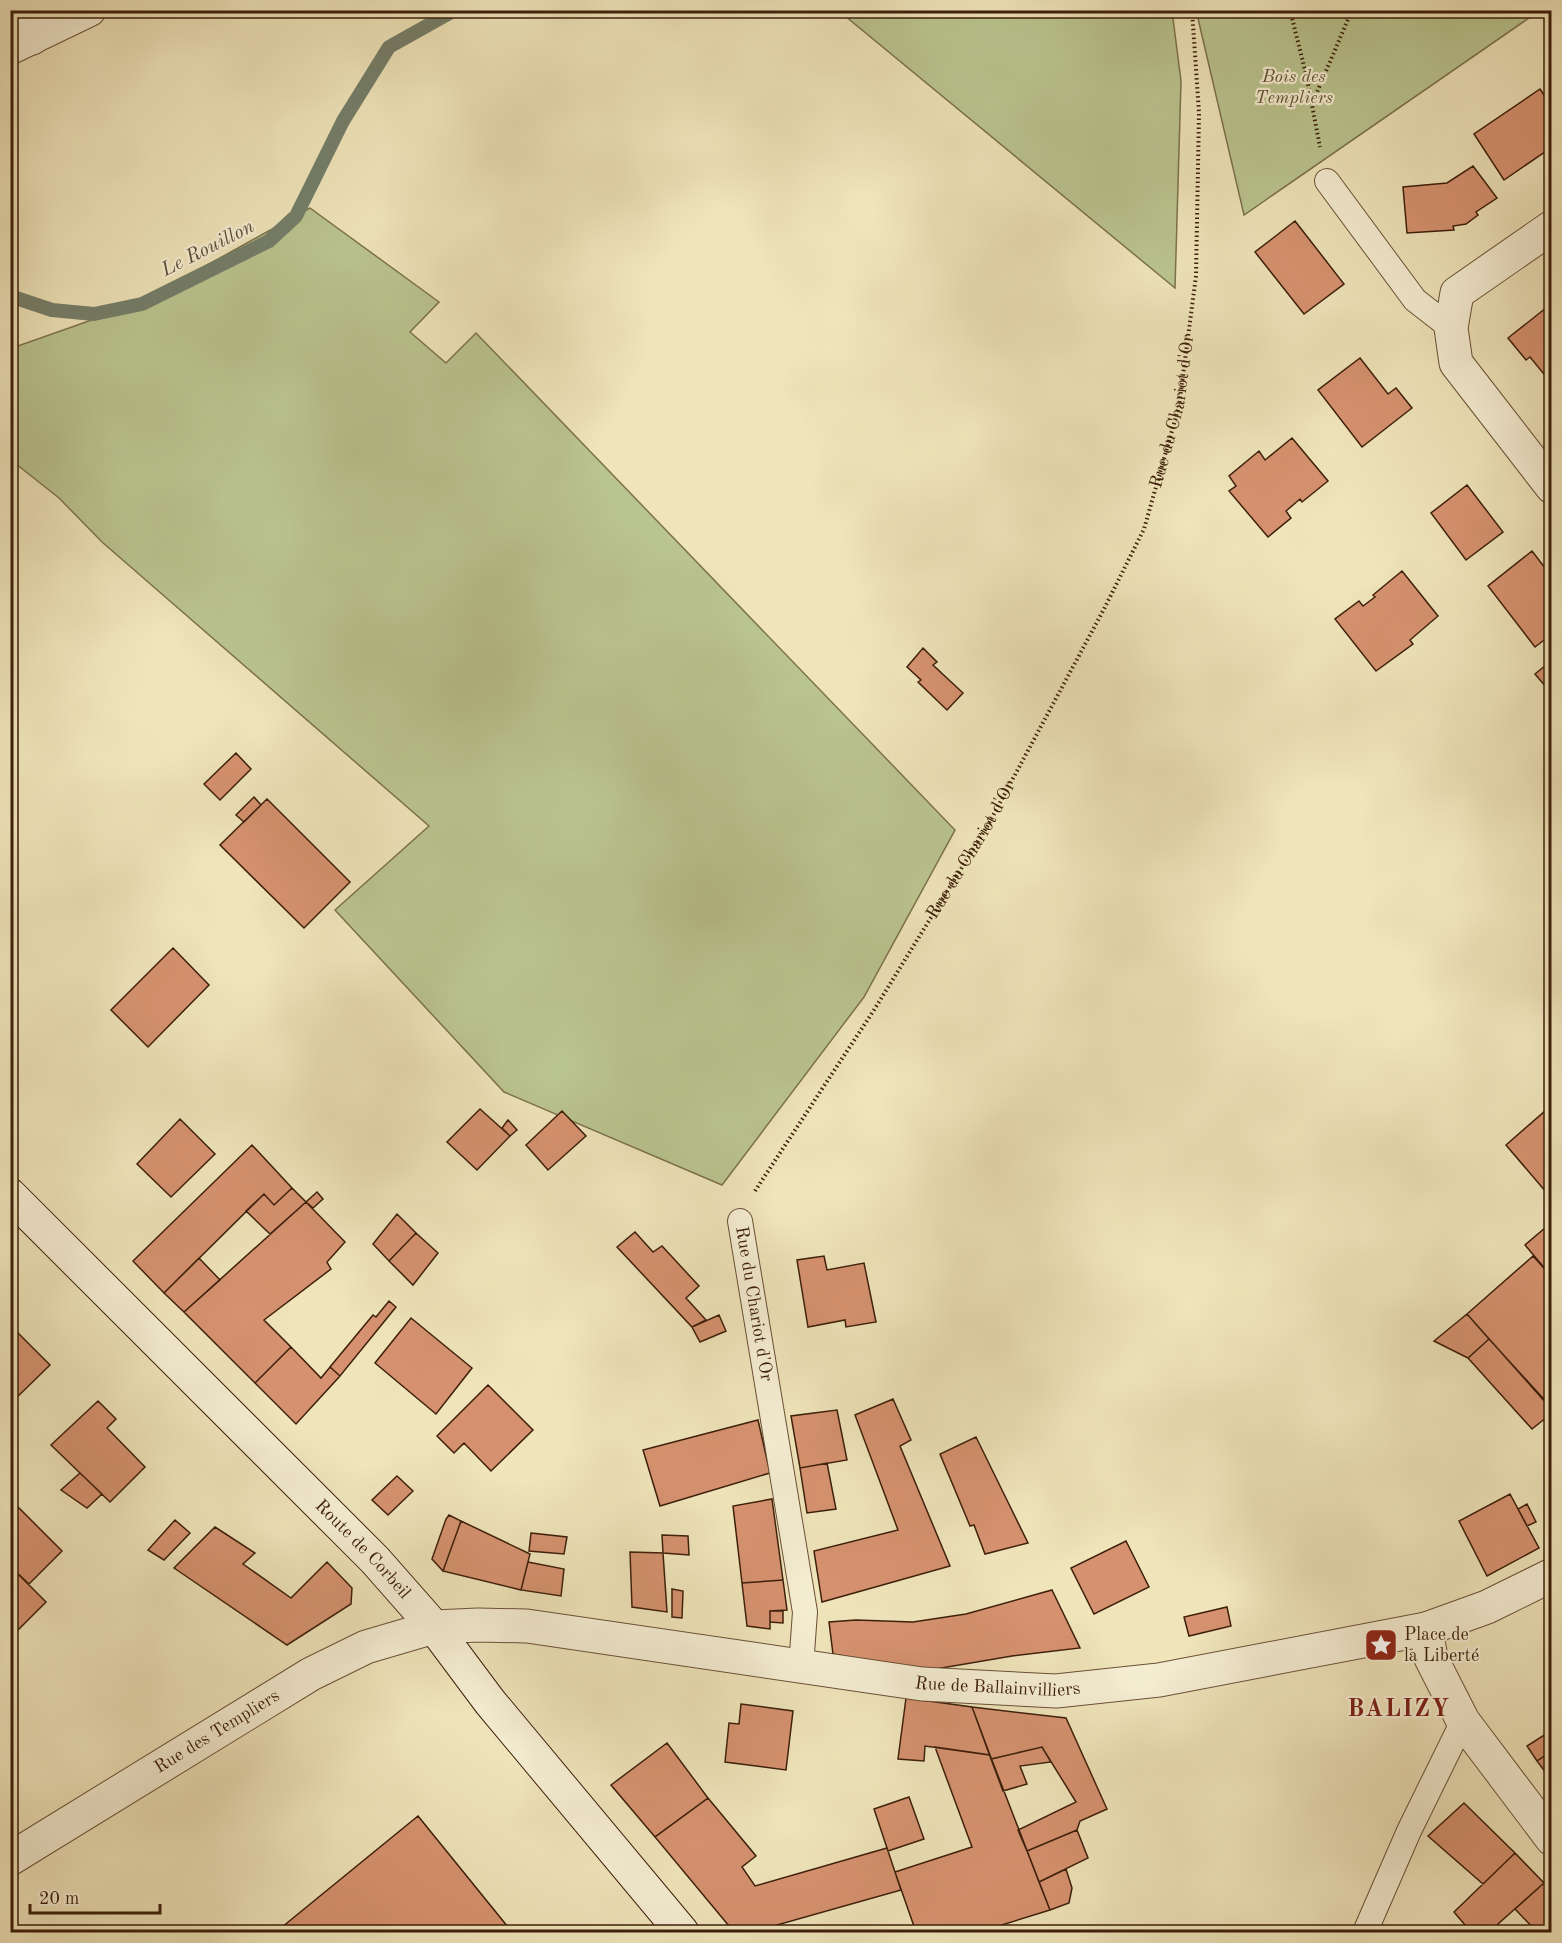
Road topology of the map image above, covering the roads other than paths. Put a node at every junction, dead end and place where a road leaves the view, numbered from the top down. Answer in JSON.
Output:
{"nodes":[{"id":1,"x":89,"y":10,"type":"edge"},
{"id":2,"x":20,"y":32,"type":"edge"},
{"id":3,"x":1327,"y":181,"type":"road end"},
{"id":4,"x":1551,"y":227,"type":"edge"},
{"id":5,"x":1451,"y":328,"type":"junction"},
{"id":6,"x":1551,"y":488,"type":"edge"},
{"id":7,"x":10,"y":1195,"type":"edge"},
{"id":8,"x":740,"y":1221,"type":"road end"},
{"id":9,"x":1551,"y":1575,"type":"edge"},
{"id":10,"x":434,"y":1627,"type":"junction"},
{"id":11,"x":1426,"y":1629,"type":"junction"},
{"id":12,"x":801,"y":1667,"type":"junction"},
{"id":13,"x":1463,"y":1721,"type":"junction"},
{"id":14,"x":1551,"y":1839,"type":"edge"},
{"id":15,"x":10,"y":1859,"type":"edge"},
{"id":16,"x":682,"y":1932,"type":"edge"},
{"id":17,"x":1365,"y":1932,"type":"edge"}],
"edges":[{"from":1,"to":2,"type":"street"},
{"from":3,"to":5,"type":"lane"},
{"from":4,"to":5,"type":"street"},
{"from":5,"to":6,"type":"street"},
{"from":7,"to":10,"type":"street","name":"Route de Corbeil"},
{"from":8,"to":12,"type":"lane","name":"Rue du Chariot d'Or"},
{"from":9,"to":11,"type":"street","name":"Rue de Ballainvilliers"},
{"from":10,"to":12,"type":"street","name":"Rue de Ballainvilliers"},
{"from":10,"to":15,"type":"street","name":"Rue des Templiers"},
{"from":10,"to":16,"type":"street","name":"Route de Corbeil"},
{"from":11,"to":12,"type":"street","name":"Rue de Ballainvilliers"},
{"from":11,"to":13,"type":"street"},
{"from":13,"to":14,"type":"street"},
{"from":13,"to":17,"type":"lane"}]}
